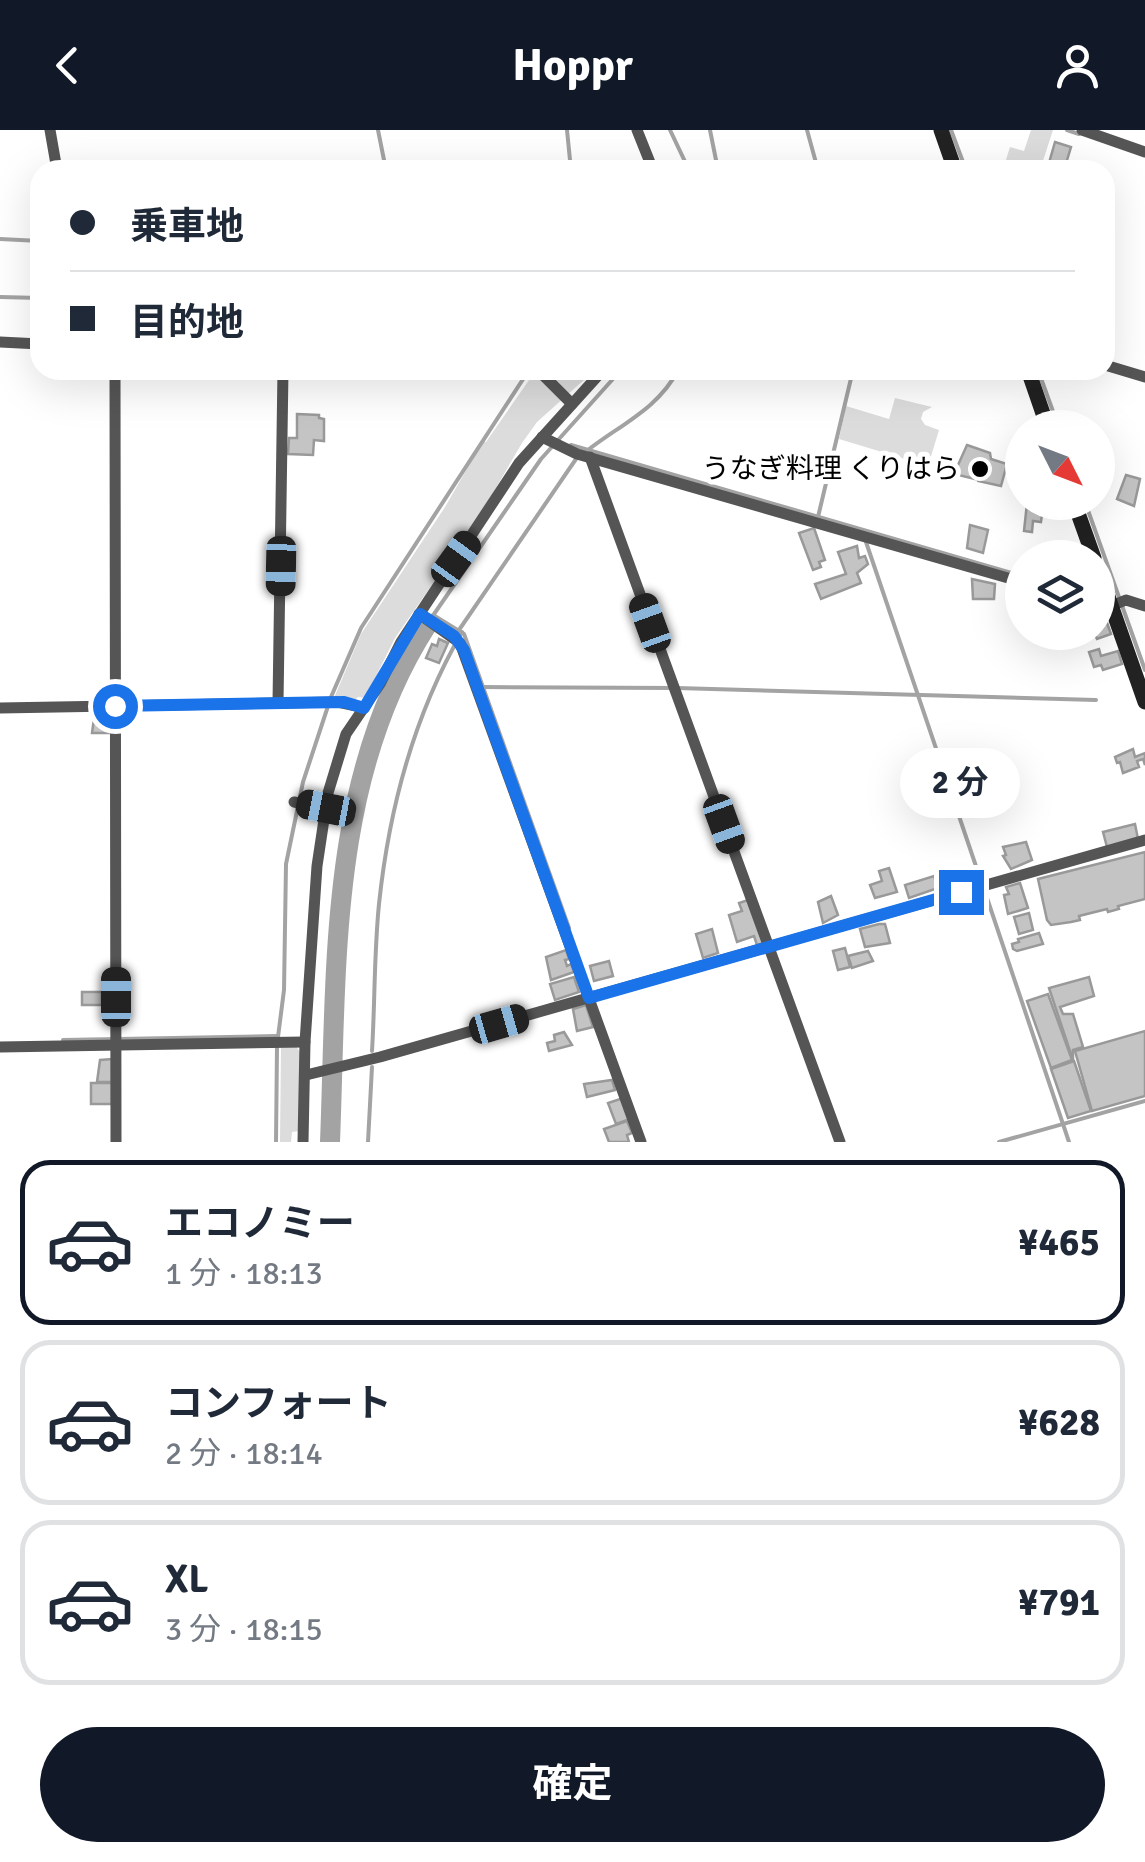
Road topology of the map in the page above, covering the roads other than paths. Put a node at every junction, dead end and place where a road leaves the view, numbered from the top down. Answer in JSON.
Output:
{"nodes":[{"id":1,"x":50,"y":130,"type":"edge"},
{"id":2,"x":636,"y":130,"type":"edge"},
{"id":3,"x":941,"y":130,"type":"edge"},
{"id":4,"x":1082,"y":130,"type":"edge"},
{"id":5,"x":1145,"y":152,"type":"edge"},
{"id":6,"x":54,"y":160,"type":"edge"},
{"id":7,"x":649,"y":160,"type":"edge"},
{"id":8,"x":952,"y":160,"type":"edge"},
{"id":9,"x":0,"y":342,"type":"edge"},
{"id":10,"x":30,"y":344,"type":"edge"},
{"id":11,"x":1115,"y":368,"type":"edge"},
{"id":12,"x":1145,"y":377,"type":"edge"},
{"id":13,"x":116,"y":380,"type":"edge"},
{"id":14,"x":283,"y":380,"type":"edge"},
{"id":15,"x":548,"y":380,"type":"edge"},
{"id":16,"x":594,"y":380,"type":"edge"},
{"id":17,"x":1031,"y":380,"type":"edge"},
{"id":18,"x":572,"y":404,"type":"junction"},
{"id":19,"x":1042,"y":410,"type":"edge"},
{"id":20,"x":549,"y":441,"type":"junction"},
{"id":21,"x":590,"y":458,"type":"junction"},
{"id":22,"x":1005,"y":577,"type":"edge"},
{"id":23,"x":1115,"y":602,"type":"edge"},
{"id":24,"x":1145,"y":606,"type":"edge"},
{"id":25,"x":1115,"y":613,"type":"edge"},
{"id":26,"x":426,"y":619,"type":"junction"},
{"id":27,"x":278,"y":700,"type":"junction"},
{"id":28,"x":115,"y":702,"type":"junction"},
{"id":29,"x":1145,"y":702,"type":"edge"},
{"id":30,"x":0,"y":708,"type":"edge"},
{"id":31,"x":364,"y":708,"type":"junction"},
{"id":32,"x":297,"y":802,"type":"dead end"},
{"id":33,"x":326,"y":808,"type":"junction"},
{"id":34,"x":1145,"y":840,"type":"edge"},
{"id":35,"x":769,"y":947,"type":"junction"},
{"id":36,"x":589,"y":998,"type":"junction"},
{"id":37,"x":116,"y":1041,"type":"junction"},
{"id":38,"x":305,"y":1042,"type":"junction"},
{"id":39,"x":0,"y":1047,"type":"edge"},
{"id":40,"x":306,"y":1076,"type":"junction"},
{"id":41,"x":116,"y":1142,"type":"edge"},
{"id":42,"x":303,"y":1142,"type":"edge"},
{"id":43,"x":641,"y":1142,"type":"edge"},
{"id":44,"x":840,"y":1142,"type":"edge"}],
"edges":[{"from":1,"to":6,"type":"street"},
{"from":2,"to":7,"type":"street"},
{"from":3,"to":8,"type":"street"},
{"from":4,"to":5,"type":"street"},
{"from":9,"to":10,"type":"street"},
{"from":11,"to":12,"type":"street"},
{"from":13,"to":28,"type":"street"},
{"from":14,"to":27,"type":"street"},
{"from":15,"to":18,"type":"street"},
{"from":16,"to":18,"type":"street"},
{"from":17,"to":19,"type":"street"},
{"from":18,"to":20,"type":"street"},
{"from":20,"to":21,"type":"street"},
{"from":20,"to":26,"type":"street"},
{"from":21,"to":22,"type":"street"},
{"from":21,"to":35,"type":"street"},
{"from":23,"to":24,"type":"street"},
{"from":25,"to":29,"type":"street"},
{"from":26,"to":31,"type":"street"},
{"from":26,"to":36,"type":"street"},
{"from":27,"to":28,"type":"street"},
{"from":27,"to":31,"type":"street"},
{"from":28,"to":30,"type":"street"},
{"from":28,"to":37,"type":"street"},
{"from":31,"to":33,"type":"street"},
{"from":32,"to":33,"type":"street"},
{"from":33,"to":38,"type":"street"},
{"from":34,"to":35,"type":"street"},
{"from":35,"to":36,"type":"street"},
{"from":35,"to":44,"type":"street"},
{"from":36,"to":40,"type":"street"},
{"from":36,"to":43,"type":"street"},
{"from":37,"to":38,"type":"street"},
{"from":37,"to":39,"type":"street"},
{"from":37,"to":41,"type":"street"},
{"from":38,"to":40,"type":"street"},
{"from":40,"to":42,"type":"street"}]}
